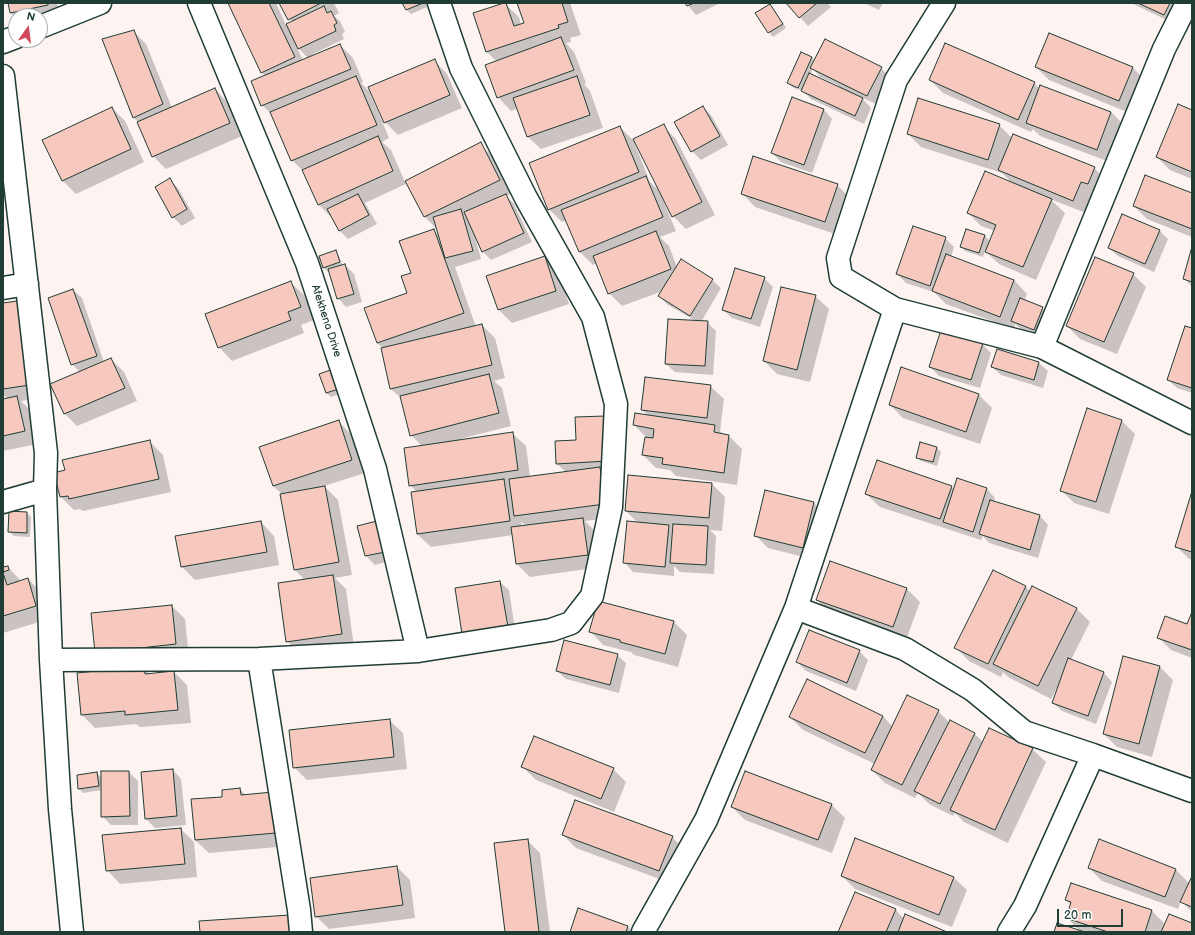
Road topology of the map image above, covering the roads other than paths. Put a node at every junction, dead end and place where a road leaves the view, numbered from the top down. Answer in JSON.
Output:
{"nodes":[{"id":1,"x":100,"y":3,"type":"edge"},
{"id":2,"x":199,"y":3,"type":"edge"},
{"id":3,"x":438,"y":3,"type":"edge"},
{"id":4,"x":944,"y":3,"type":"edge"},
{"id":5,"x":1187,"y":3,"type":"edge"},
{"id":6,"x":48,"y":24,"type":"edge"},
{"id":7,"x":3,"y":76,"type":"edge"},
{"id":8,"x":27,"y":284,"type":"junction"},
{"id":9,"x":3,"y":288,"type":"edge"},
{"id":10,"x":895,"y":309,"type":"junction"},
{"id":11,"x":1042,"y":347,"type":"junction"},
{"id":12,"x":1192,"y":423,"type":"edge"},
{"id":13,"x":45,"y":490,"type":"junction"},
{"id":14,"x":3,"y":502,"type":"edge"},
{"id":15,"x":796,"y":608,"type":"junction"},
{"id":16,"x":418,"y":651,"type":"junction"},
{"id":17,"x":51,"y":660,"type":"junction"},
{"id":18,"x":259,"y":660,"type":"junction"},
{"id":19,"x":1093,"y":755,"type":"junction"},
{"id":20,"x":1192,"y":792,"type":"edge"},
{"id":21,"x":650,"y":930,"type":"edge"},
{"id":22,"x":72,"y":932,"type":"edge"},
{"id":23,"x":301,"y":932,"type":"edge"},
{"id":24,"x":1009,"y":932,"type":"edge"}],
"edges":[{"from":1,"to":6,"type":"street"},
{"from":2,"to":16,"type":"street","name":"Afekhena Drive"},
{"from":3,"to":16,"type":"street"},
{"from":4,"to":10,"type":"street"},
{"from":5,"to":11,"type":"street"},
{"from":7,"to":8,"type":"street"},
{"from":8,"to":9,"type":"street"},
{"from":8,"to":13,"type":"street"},
{"from":10,"to":11,"type":"street"},
{"from":10,"to":15,"type":"street"},
{"from":11,"to":12,"type":"street"},
{"from":13,"to":14,"type":"street"},
{"from":13,"to":17,"type":"street"},
{"from":15,"to":19,"type":"street"},
{"from":15,"to":21,"type":"street"},
{"from":16,"to":18,"type":"street"},
{"from":17,"to":18,"type":"street"},
{"from":17,"to":22,"type":"street"},
{"from":18,"to":23,"type":"street"},
{"from":19,"to":20,"type":"street"},
{"from":19,"to":24,"type":"street"}]}
